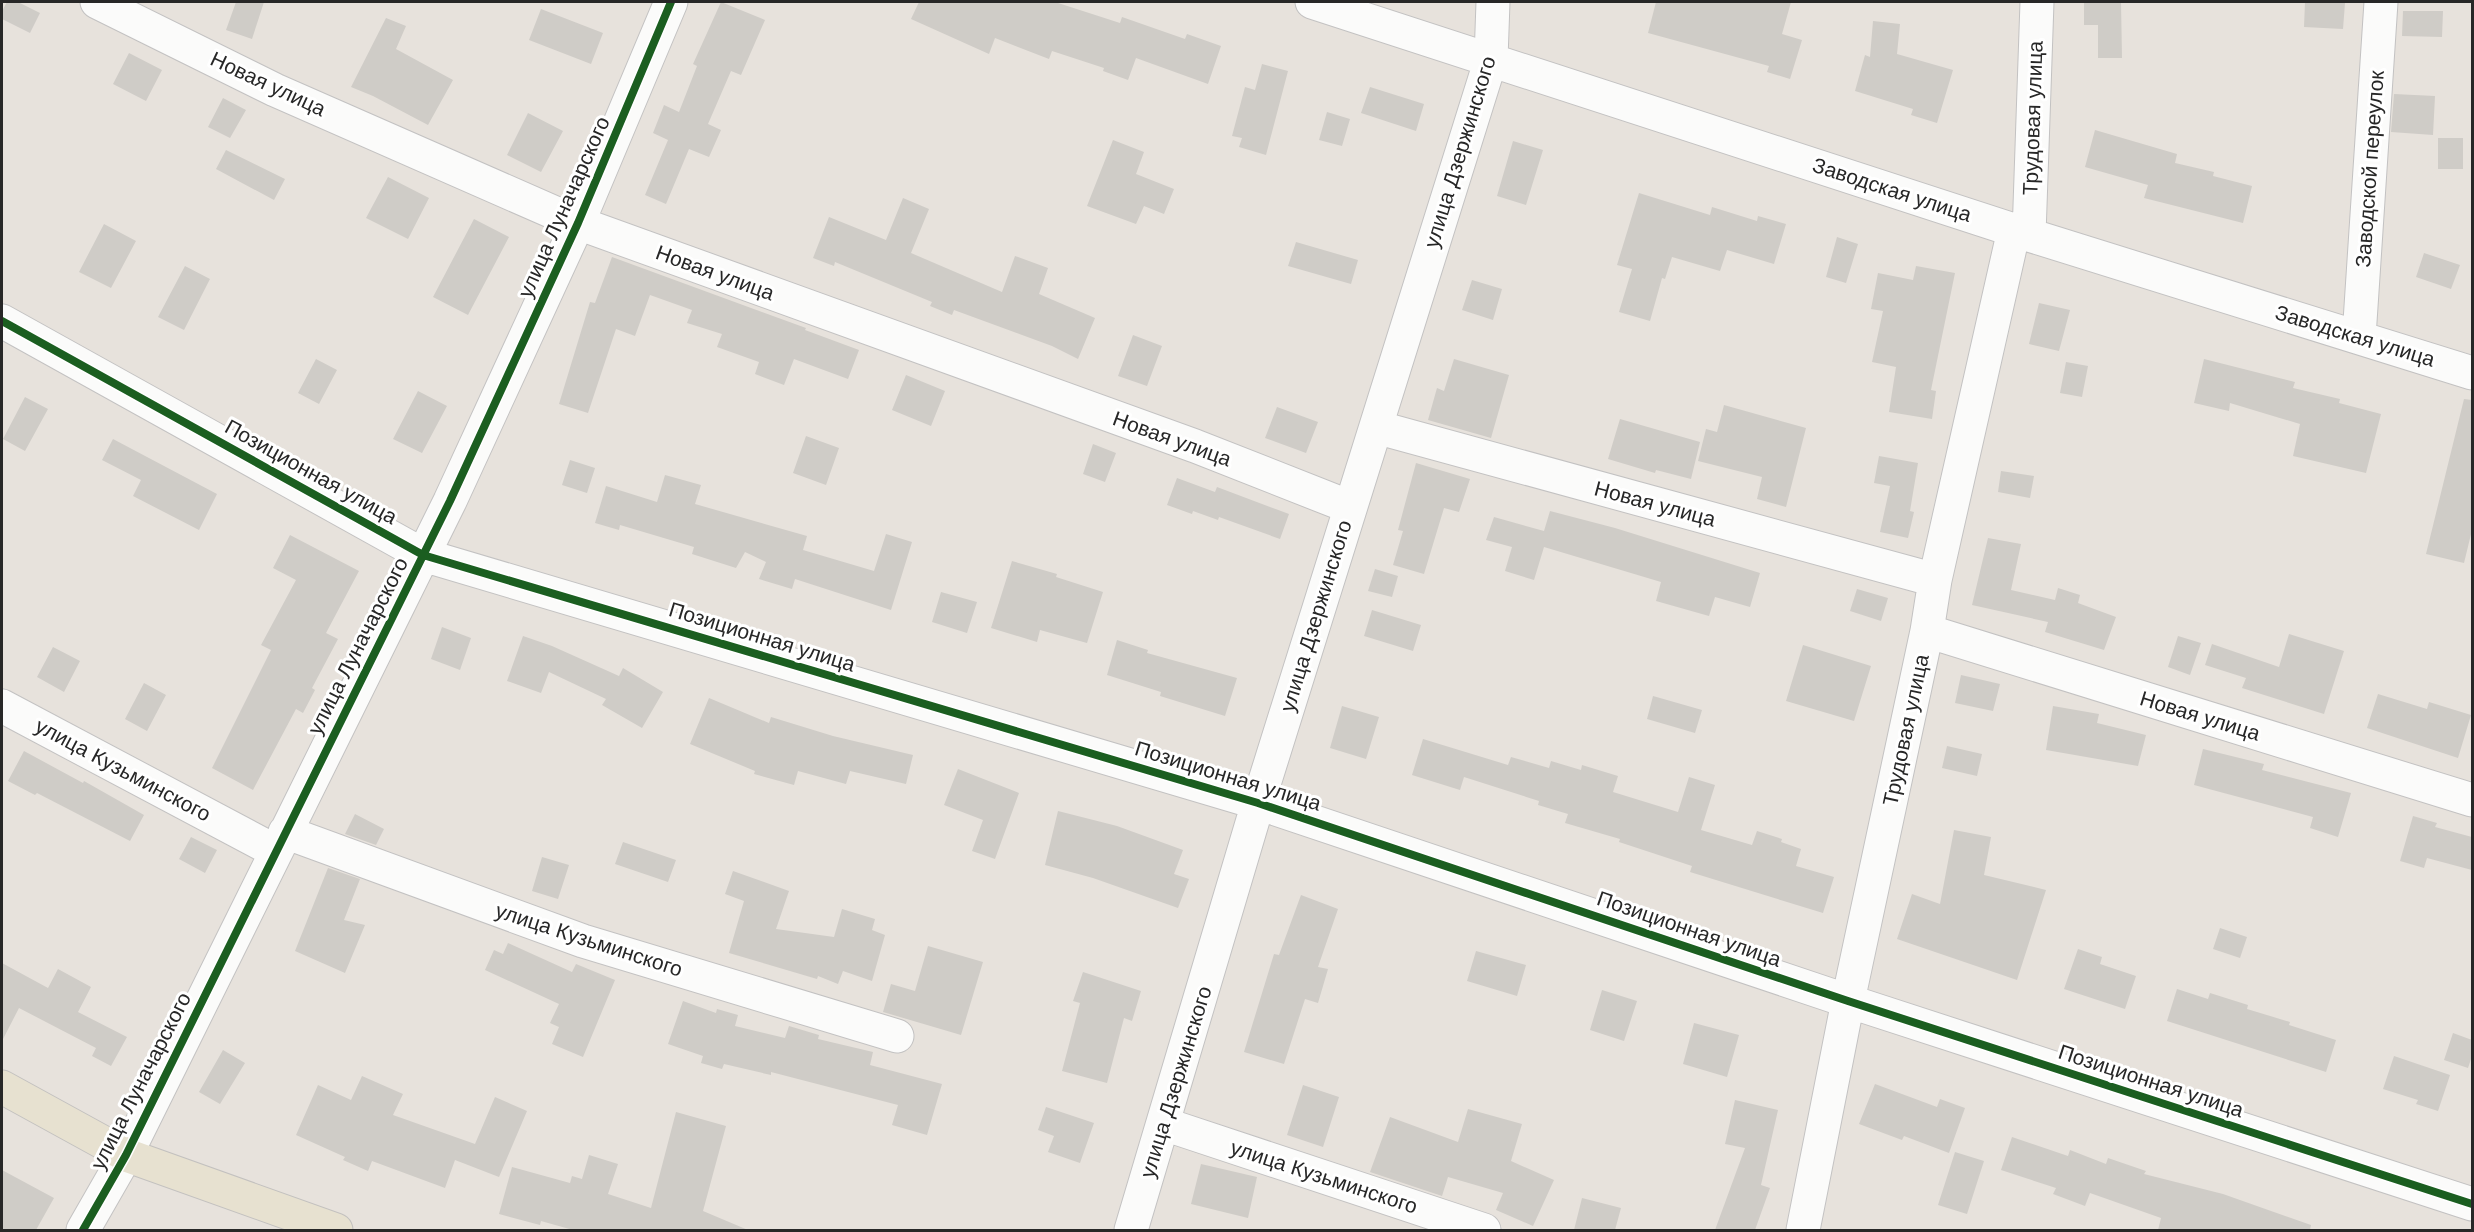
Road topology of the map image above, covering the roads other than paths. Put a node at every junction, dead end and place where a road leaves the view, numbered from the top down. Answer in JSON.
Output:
{"nodes":[{"id":1,"x":97,"y":2,"type":"edge"},
{"id":2,"x":671,"y":2,"type":"edge"},
{"id":3,"x":1312,"y":2,"type":"edge"},
{"id":4,"x":1493,"y":2,"type":"edge"},
{"id":5,"x":2037,"y":2,"type":"edge"},
{"id":6,"x":2381,"y":2,"type":"edge"},
{"id":7,"x":1491,"y":59,"type":"junction"},
{"id":8,"x":578,"y":224,"type":"junction"},
{"id":9,"x":2021,"y":232,"type":"junction"},
{"id":10,"x":2,"y":321,"type":"edge"},
{"id":11,"x":2358,"y":337,"type":"junction"},
{"id":12,"x":2472,"y":373,"type":"edge"},
{"id":13,"x":1376,"y":427,"type":"junction"},
{"id":14,"x":1350,"y":507,"type":"junction"},
{"id":15,"x":423,"y":555,"type":"junction"},
{"id":16,"x":1935,"y":580,"type":"junction"},
{"id":17,"x":1927,"y":631,"type":"junction"},
{"id":18,"x":2,"y":706,"type":"edge"},
{"id":19,"x":2472,"y":800,"type":"edge"},
{"id":20,"x":1258,"y":803,"type":"junction"},
{"id":21,"x":280,"y":841,"type":"junction"},
{"id":22,"x":1848,"y":1002,"type":"junction"},
{"id":23,"x":897,"y":1036,"type":"dead end"},
{"id":24,"x":2,"y":1087,"type":"edge"},
{"id":25,"x":1164,"y":1124,"type":"junction"},
{"id":26,"x":126,"y":1155,"type":"junction"},
{"id":27,"x":2472,"y":1203,"type":"edge"},
{"id":28,"x":83,"y":1230,"type":"edge"},
{"id":29,"x":336,"y":1230,"type":"edge"},
{"id":30,"x":1131,"y":1230,"type":"edge"},
{"id":31,"x":1484,"y":1230,"type":"edge"},
{"id":32,"x":1803,"y":1230,"type":"edge"}],
"edges":[{"from":1,"to":8,"type":"street","name":"Новая улица"},
{"from":2,"to":8,"type":"street","name":"улица Луначарского"},
{"from":3,"to":7,"type":"street","name":"Заводская улица"},
{"from":4,"to":7,"type":"street","name":"улица Дзержинского"},
{"from":5,"to":9,"type":"street","name":"Трудовая улица"},
{"from":6,"to":11,"type":"street","name":"Заводской переулок"},
{"from":7,"to":9,"type":"street","name":"Заводская улица"},
{"from":7,"to":13,"type":"street","name":"улица Дзержинского"},
{"from":8,"to":14,"type":"street","name":"Новая улица"},
{"from":8,"to":15,"type":"street","name":"улица Луначарского"},
{"from":9,"to":11,"type":"street","name":"Заводская улица"},
{"from":9,"to":16,"type":"street","name":"Трудовая улица"},
{"from":10,"to":15,"type":"street","name":"Позиционная улица"},
{"from":11,"to":12,"type":"street","name":"Заводская улица"},
{"from":13,"to":14,"type":"street","name":"улица Дзержинского"},
{"from":13,"to":16,"type":"street","name":"Новая улица"},
{"from":14,"to":20,"type":"street","name":"улица Дзержинского"},
{"from":15,"to":20,"type":"street","name":"Позиционная улица"},
{"from":15,"to":21,"type":"street","name":"улица Луначарского"},
{"from":16,"to":17,"type":"street","name":"Трудовая улица"},
{"from":17,"to":19,"type":"street","name":"Новая улица"},
{"from":17,"to":22,"type":"street","name":"Трудовая улица"},
{"from":18,"to":21,"type":"street","name":"улица Кузьминского"},
{"from":20,"to":22,"type":"street","name":"Позиционная улица"},
{"from":20,"to":25,"type":"street","name":"улица Дзержинского"},
{"from":21,"to":23,"type":"street","name":"улица Кузьминского"},
{"from":21,"to":26,"type":"street","name":"улица Луначарского"},
{"from":22,"to":27,"type":"street","name":"Позиционная улица"},
{"from":22,"to":32,"type":"street","name":"Трудовая улица"},
{"from":24,"to":26,"type":"main road"},
{"from":25,"to":30,"type":"street","name":"улица Дзержинского"},
{"from":25,"to":31,"type":"street","name":"улица Кузьминского"},
{"from":26,"to":28,"type":"street","name":"улица Луначарского"},
{"from":26,"to":29,"type":"main road"}]}
